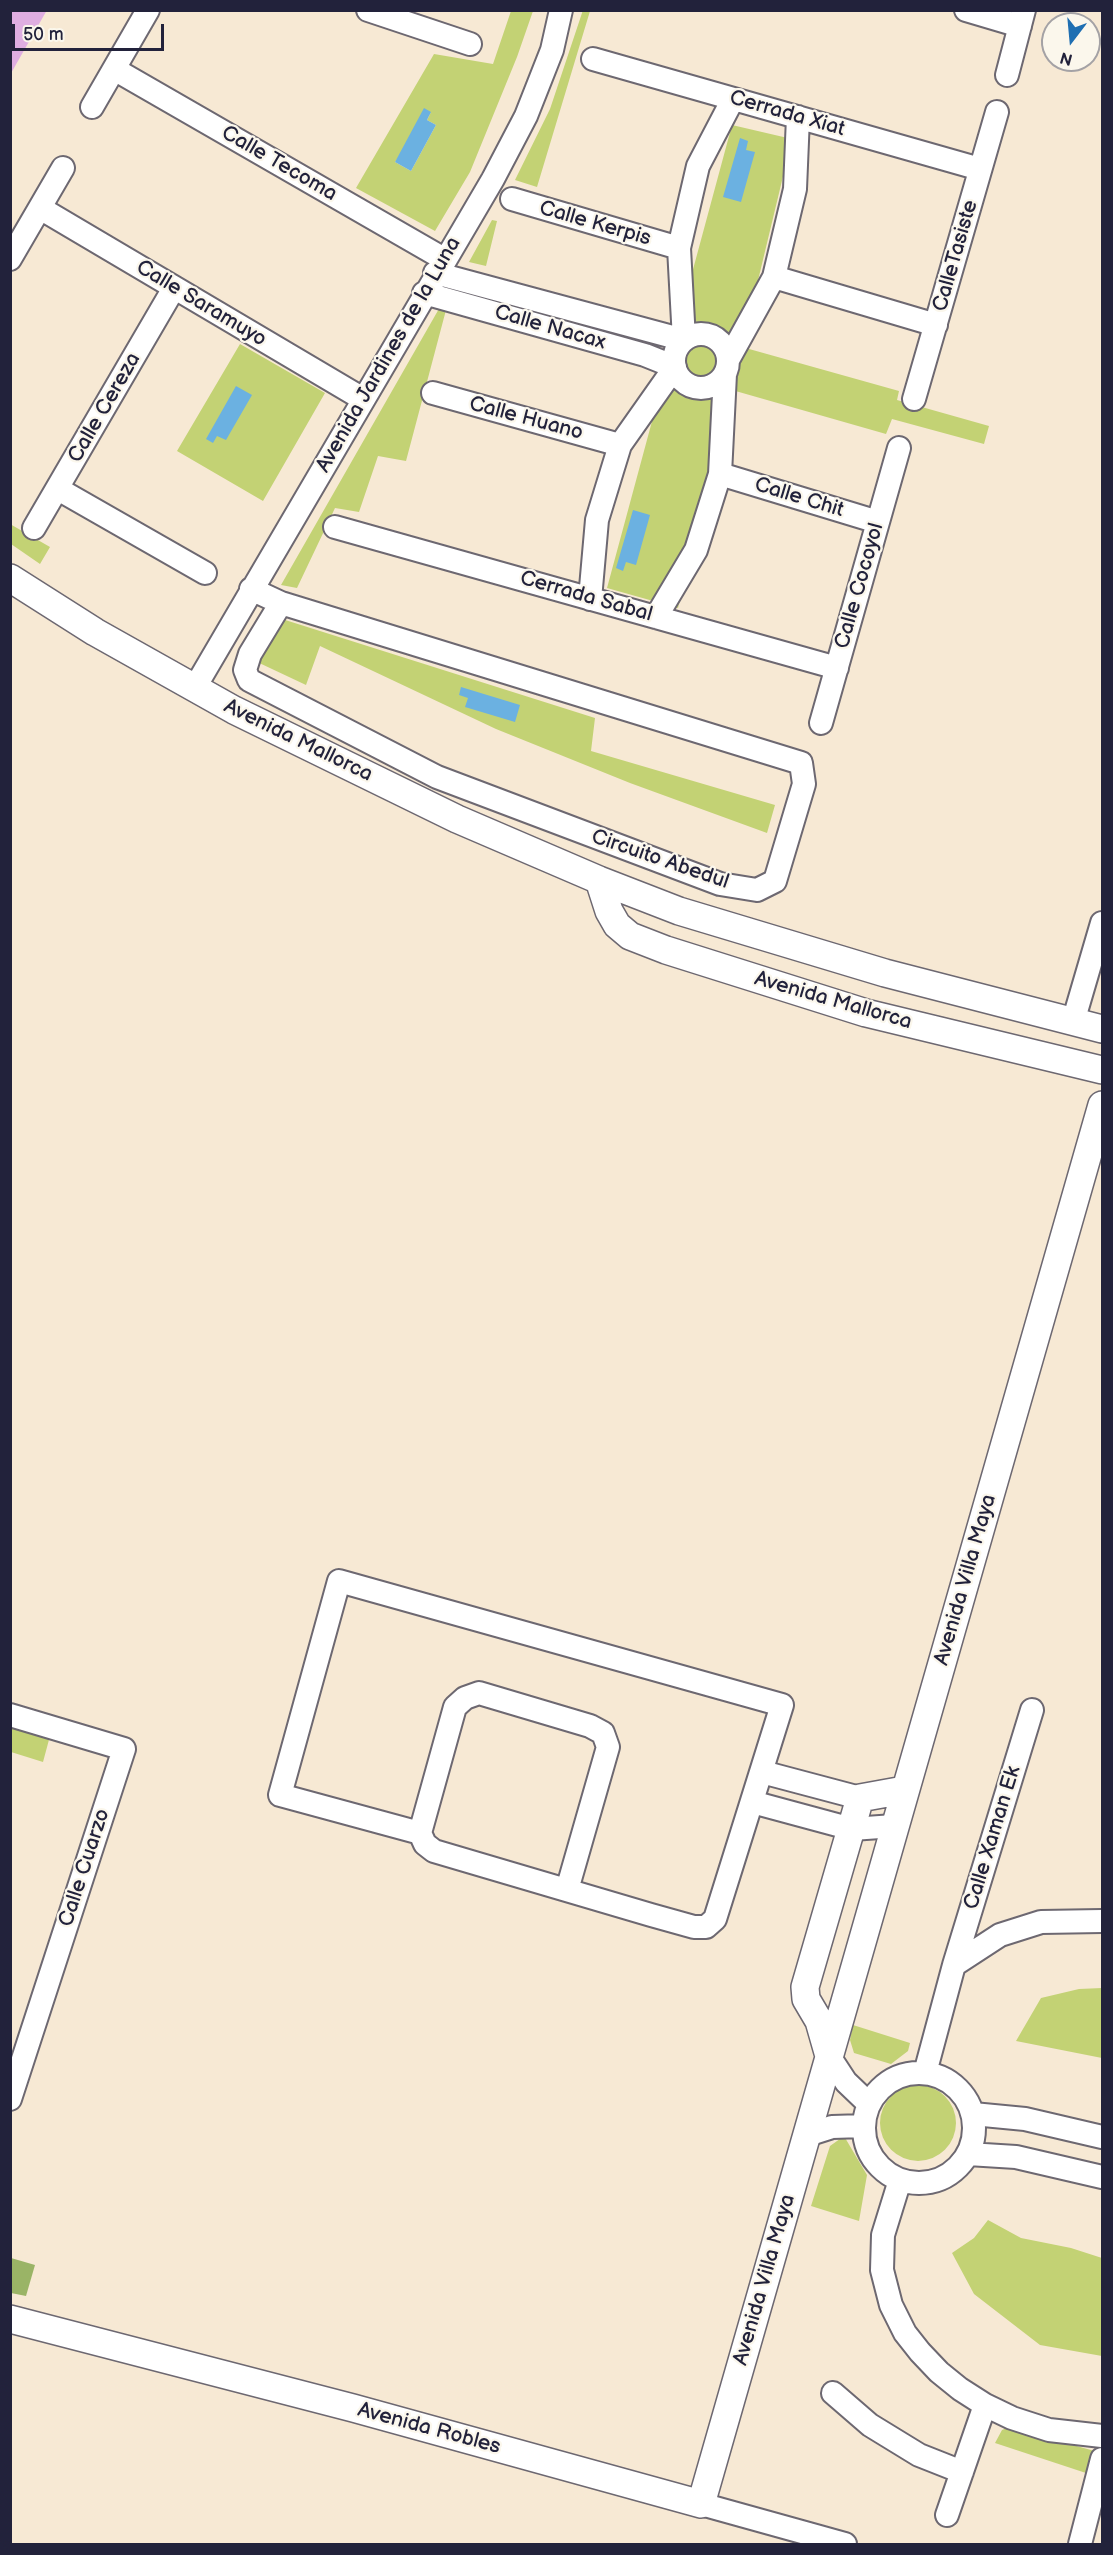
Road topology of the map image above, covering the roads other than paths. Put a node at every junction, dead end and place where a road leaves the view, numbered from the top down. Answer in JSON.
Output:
{"nodes":[{"id":1,"x":148,"y":10,"type":"edge"},
{"id":2,"x":368,"y":10,"type":"edge"},
{"id":3,"x":561,"y":10,"type":"edge"},
{"id":4,"x":966,"y":10,"type":"edge"},
{"id":5,"x":1022,"y":18,"type":"edge"},
{"id":6,"x":470,"y":44,"type":"dead end"},
{"id":7,"x":593,"y":59,"type":"dead end"},
{"id":8,"x":114,"y":69,"type":"junction"},
{"id":9,"x":1007,"y":75,"type":"dead end"},
{"id":10,"x":733,"y":99,"type":"junction"},
{"id":11,"x":92,"y":107,"type":"dead end"},
{"id":12,"x":997,"y":112,"type":"dead end"},
{"id":13,"x":798,"y":117,"type":"junction"},
{"id":14,"x":63,"y":168,"type":"dead end"},
{"id":15,"x":980,"y":169,"type":"junction"},
{"id":16,"x":512,"y":199,"type":"dead end"},
{"id":17,"x":40,"y":208,"type":"junction"},
{"id":18,"x":679,"y":248,"type":"junction"},
{"id":19,"x":10,"y":259,"type":"edge"},
{"id":20,"x":440,"y":266,"type":"junction"},
{"id":21,"x":774,"y":276,"type":"junction"},
{"id":22,"x":174,"y":288,"type":"junction"},
{"id":23,"x":424,"y":293,"type":"junction"},
{"id":24,"x":936,"y":325,"type":"junction"},
{"id":25,"x":684,"y":339,"type":"junction"},
{"id":26,"x":675,"y":367,"type":"junction"},
{"id":27,"x":727,"y":367,"type":"junction"},
{"id":28,"x":433,"y":393,"type":"dead end"},
{"id":29,"x":363,"y":399,"type":"junction"},
{"id":30,"x":914,"y":399,"type":"dead end"},
{"id":31,"x":620,"y":445,"type":"junction"},
{"id":32,"x":899,"y":448,"type":"dead end"},
{"id":33,"x":720,"y":474,"type":"junction"},
{"id":34,"x":58,"y":489,"type":"junction"},
{"id":35,"x":878,"y":522,"type":"junction"},
{"id":36,"x":335,"y":527,"type":"dead end"},
{"id":37,"x":34,"y":528,"type":"dead end"},
{"id":38,"x":205,"y":573,"type":"dead end"},
{"id":39,"x":10,"y":578,"type":"edge"},
{"id":40,"x":251,"y":589,"type":"junction"},
{"id":41,"x":590,"y":599,"type":"junction"},
{"id":42,"x":280,"y":603,"type":"junction"},
{"id":43,"x":656,"y":617,"type":"junction"},
{"id":44,"x":837,"y":668,"type":"junction"},
{"id":45,"x":194,"y":689,"type":"junction"},
{"id":46,"x":821,"y":723,"type":"dead end"},
{"id":47,"x":599,"y":880,"type":"junction"},
{"id":48,"x":1102,"y":923,"type":"edge"},
{"id":49,"x":1074,"y":1022,"type":"junction"},
{"id":50,"x":1102,"y":1029,"type":"edge"},
{"id":51,"x":1102,"y":1070,"type":"edge"},
{"id":52,"x":1102,"y":1105,"type":"edge"},
{"id":53,"x":1032,"y":1710,"type":"dead end"},
{"id":54,"x":10,"y":1715,"type":"edge"},
{"id":55,"x":762,"y":1772,"type":"junction"},
{"id":56,"x":904,"y":1790,"type":"junction"},
{"id":57,"x":860,"y":1798,"type":"junction"},
{"id":58,"x":752,"y":1802,"type":"junction"},
{"id":59,"x":894,"y":1826,"type":"junction"},
{"id":60,"x":852,"y":1829,"type":"junction"},
{"id":61,"x":420,"y":1833,"type":"junction"},
{"id":62,"x":567,"y":1890,"type":"junction"},
{"id":63,"x":1102,"y":1921,"type":"edge"},
{"id":64,"x":954,"y":1965,"type":"junction"},
{"id":65,"x":829,"y":2056,"type":"junction"},
{"id":66,"x":926,"y":2073,"type":"junction"},
{"id":67,"x":10,"y":2099,"type":"edge"},
{"id":68,"x":869,"y":2104,"type":"junction"},
{"id":69,"x":973,"y":2114,"type":"junction"},
{"id":70,"x":864,"y":2126,"type":"junction"},
{"id":71,"x":807,"y":2134,"type":"junction"},
{"id":72,"x":1102,"y":2137,"type":"edge"},
{"id":73,"x":968,"y":2154,"type":"junction"},
{"id":74,"x":1102,"y":2177,"type":"edge"},
{"id":75,"x":900,"y":2180,"type":"junction"},
{"id":76,"x":10,"y":2319,"type":"edge"},
{"id":77,"x":833,"y":2393,"type":"dead end"},
{"id":78,"x":985,"y":2405,"type":"junction"},
{"id":79,"x":1102,"y":2436,"type":"edge"},
{"id":80,"x":1102,"y":2459,"type":"edge"},
{"id":81,"x":962,"y":2472,"type":"junction"},
{"id":82,"x":701,"y":2504,"type":"junction"},
{"id":83,"x":947,"y":2516,"type":"dead end"},
{"id":84,"x":845,"y":2544,"type":"edge"},
{"id":85,"x":1080,"y":2544,"type":"edge"}],
"edges":[{"from":1,"to":8,"type":"street"},
{"from":2,"to":6,"type":"street"},
{"from":3,"to":20,"type":"street","name":"Avenida Jardines de la Luna"},
{"from":4,"to":5,"type":"street"},
{"from":5,"to":9,"type":"street"},
{"from":7,"to":10,"type":"street","name":"Cerrada Xiat"},
{"from":8,"to":11,"type":"street"},
{"from":8,"to":20,"type":"street","name":"Calle Tecoma"},
{"from":10,"to":13,"type":"street","name":"Cerrada Xiat"},
{"from":10,"to":18,"type":"street"},
{"from":12,"to":15,"type":"street","name":"CalleTasiste"},
{"from":13,"to":15,"type":"street","name":"Cerrada Xiat"},
{"from":13,"to":21,"type":"street"},
{"from":14,"to":17,"type":"street"},
{"from":15,"to":24,"type":"street","name":"CalleTasiste"},
{"from":16,"to":18,"type":"street","name":"Calle Kerpis"},
{"from":17,"to":19,"type":"street"},
{"from":17,"to":22,"type":"street","name":"Calle Saramuyo"},
{"from":18,"to":25,"type":"street"},
{"from":20,"to":23,"type":"street","name":"Avenida Jardines de la Luna"},
{"from":20,"to":25,"type":"street","name":"Calle Nacax"},
{"from":21,"to":24,"type":"street"},
{"from":21,"to":27,"type":"street"},
{"from":22,"to":29,"type":"street","name":"Calle Saramuyo"},
{"from":22,"to":34,"type":"street","name":"Calle Cereza"},
{"from":23,"to":26,"type":"street","name":"Calle Nacax"},
{"from":23,"to":29,"type":"street","name":"Avenida Jardines de la Luna"},
{"from":24,"to":30,"type":"street","name":"CalleTasiste"},
{"from":25,"to":26,"type":"street"},
{"from":25,"to":27,"type":"street","name":"Calle Nacax"},
{"from":26,"to":27,"type":"street","name":"Calle Nacax"},
{"from":26,"to":31,"type":"street"},
{"from":27,"to":33,"type":"street"},
{"from":28,"to":31,"type":"street","name":"Calle Huano"},
{"from":29,"to":40,"type":"street","name":"Avenida Jardines de la Luna"},
{"from":31,"to":41,"type":"street"},
{"from":32,"to":35,"type":"street","name":"Calle Cocoyol"},
{"from":33,"to":35,"type":"street","name":"Calle Chit"},
{"from":33,"to":43,"type":"street"},
{"from":34,"to":37,"type":"street","name":"Calle Cereza"},
{"from":34,"to":38,"type":"street"},
{"from":35,"to":44,"type":"street","name":"Calle Cocoyol"},
{"from":36,"to":41,"type":"street","name":"Cerrada Sabal"},
{"from":39,"to":45,"type":"main road","name":"Avenida Mallorca"},
{"from":40,"to":42,"type":"street","name":"Circuito Abedul"},
{"from":40,"to":45,"type":"street","name":"Avenida Jardines de la Luna"},
{"from":41,"to":43,"type":"street","name":"Cerrada Sabal"},
{"from":42,"to":42,"type":"street","name":"Circuito Abedul"},
{"from":43,"to":44,"type":"street","name":"Cerrada Sabal"},
{"from":44,"to":46,"type":"street","name":"Calle Cocoyol"},
{"from":45,"to":47,"type":"main road","name":"Avenida Mallorca"},
{"from":47,"to":49,"type":"main road","name":"Avenida Mallorca"},
{"from":47,"to":51,"type":"main road","name":"Avenida Mallorca"},
{"from":48,"to":49,"type":"street"},
{"from":49,"to":50,"type":"main road","name":"Avenida Mallorca"},
{"from":52,"to":56,"type":"main road","name":"Avenida Villa Maya"},
{"from":53,"to":64,"type":"street","name":"Calle Xaman Ek"},
{"from":54,"to":67,"type":"street","name":"Calle Cuarzo"},
{"from":55,"to":57,"type":"street"},
{"from":55,"to":58,"type":"street"},
{"from":55,"to":61,"type":"street"},
{"from":56,"to":57,"type":"main road"},
{"from":56,"to":59,"type":"main road","name":"Avenida Villa Maya"},
{"from":57,"to":60,"type":"main road"},
{"from":58,"to":60,"type":"street"},
{"from":58,"to":62,"type":"street"},
{"from":59,"to":60,"type":"street"},
{"from":59,"to":65,"type":"main road","name":"Avenida Villa Maya"},
{"from":60,"to":65,"type":"main road"},
{"from":61,"to":62,"type":"street"},
{"from":61,"to":62,"type":"street"},
{"from":63,"to":64,"type":"street"},
{"from":64,"to":66,"type":"street","name":"Calle Xaman Ek"},
{"from":65,"to":68,"type":"street"},
{"from":65,"to":71,"type":"main road","name":"Avenida Villa Maya"},
{"from":66,"to":68,"type":"street"},
{"from":66,"to":69,"type":"street"},
{"from":68,"to":70,"type":"street"},
{"from":69,"to":72,"type":"street"},
{"from":69,"to":73,"type":"street"},
{"from":70,"to":71,"type":"street"},
{"from":70,"to":75,"type":"street"},
{"from":71,"to":82,"type":"main road","name":"Avenida Villa Maya"},
{"from":73,"to":74,"type":"street"},
{"from":73,"to":75,"type":"street"},
{"from":75,"to":78,"type":"street"},
{"from":76,"to":82,"type":"main road","name":"Avenida Robles"},
{"from":77,"to":81,"type":"street"},
{"from":78,"to":79,"type":"street"},
{"from":78,"to":81,"type":"street"},
{"from":80,"to":85,"type":"street"},
{"from":81,"to":83,"type":"street"},
{"from":82,"to":84,"type":"street","name":"Avenida Robles"}]}
